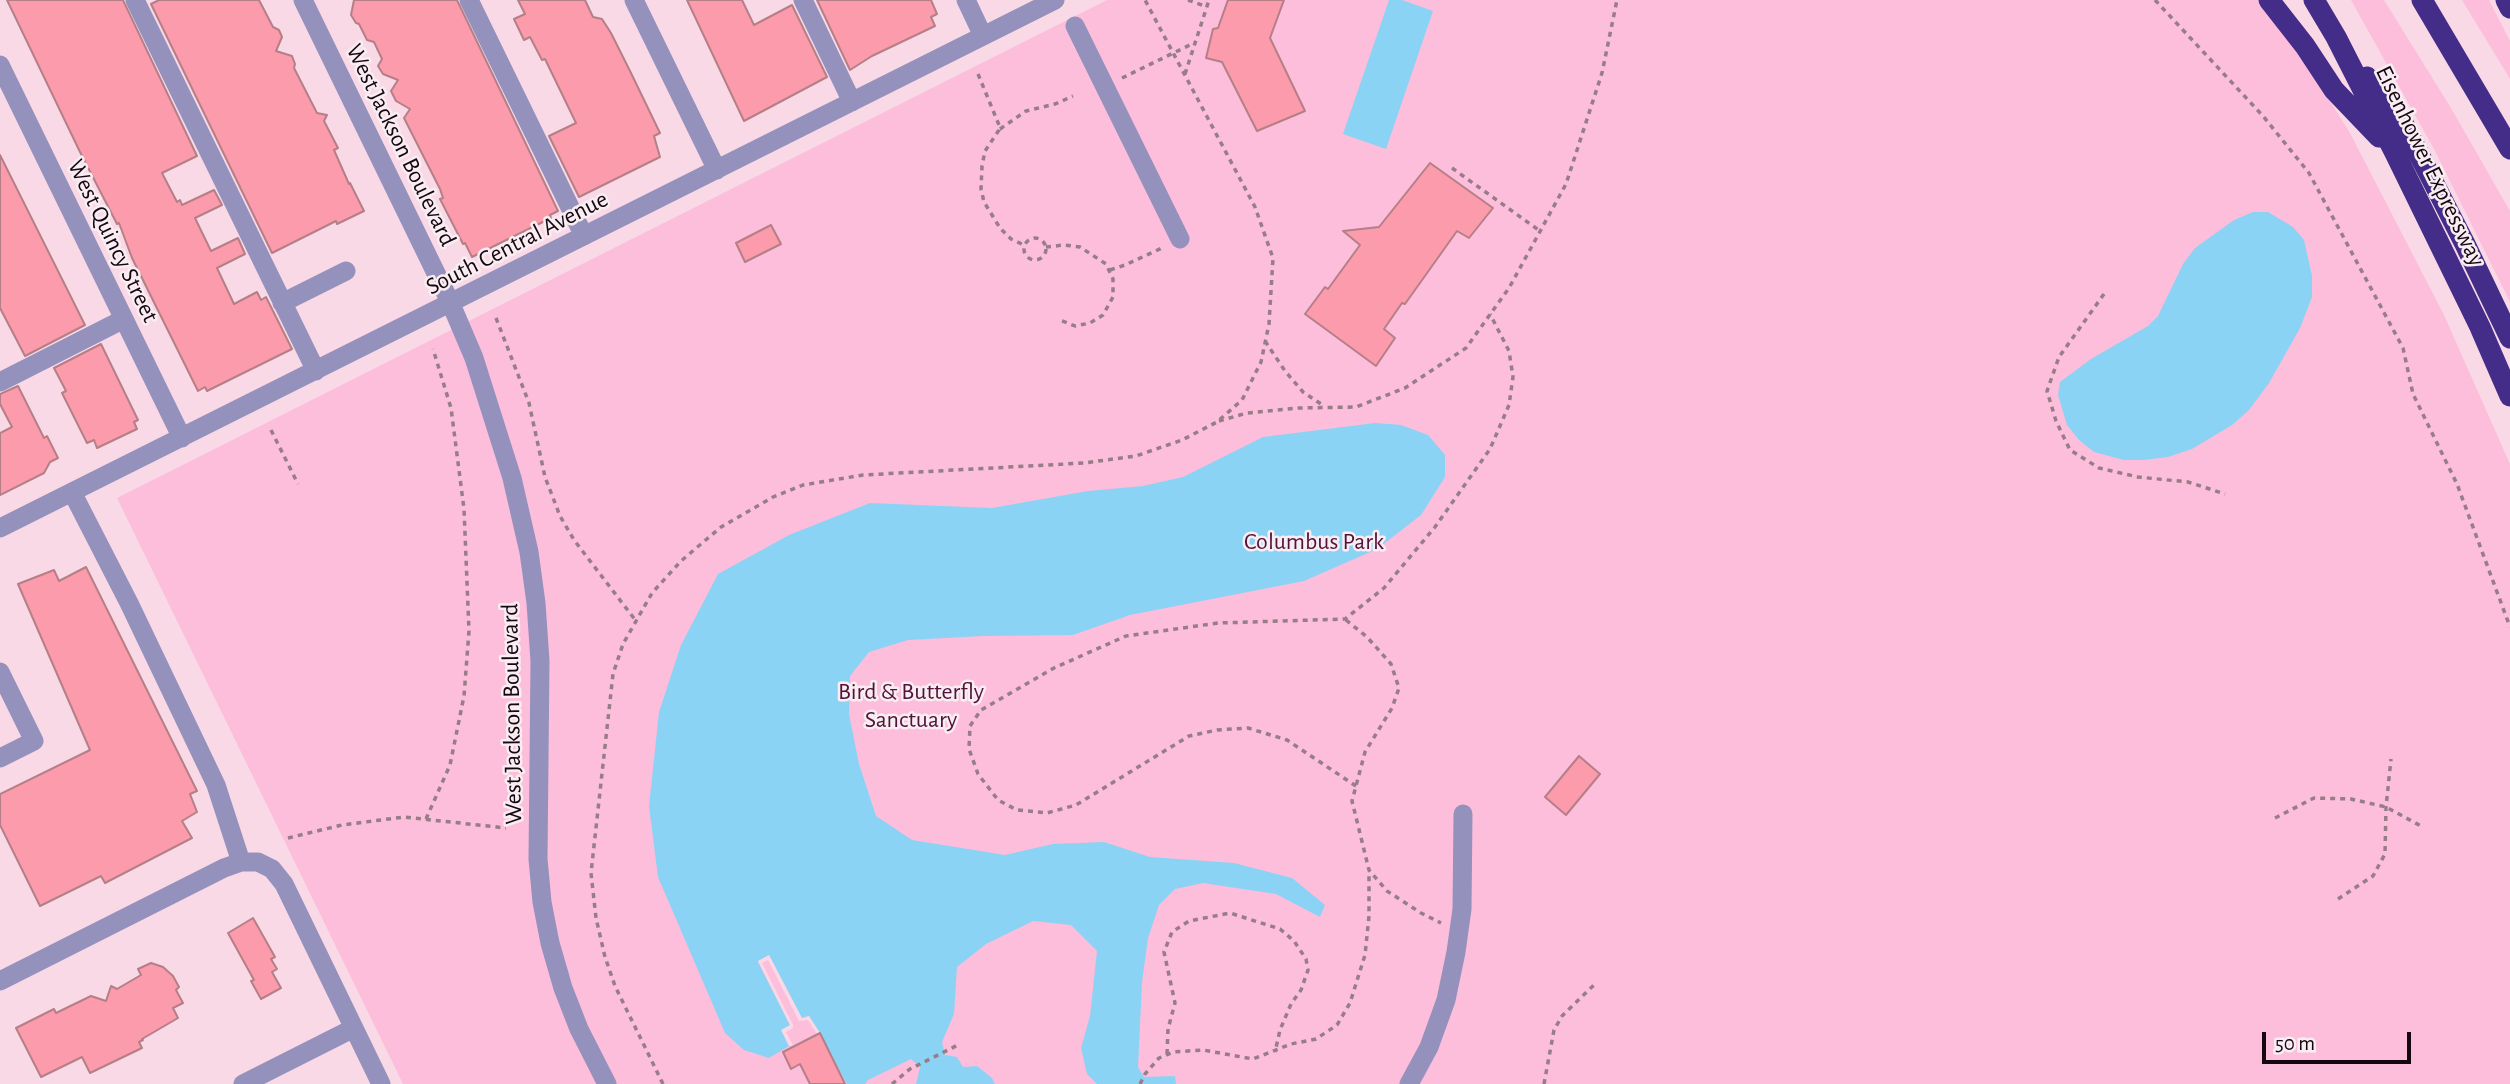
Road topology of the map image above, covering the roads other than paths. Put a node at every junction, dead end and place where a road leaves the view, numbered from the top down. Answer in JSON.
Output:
{"nodes":[{"id":1,"x":135,"y":0,"type":"edge"},
{"id":2,"x":303,"y":0,"type":"edge"},
{"id":3,"x":469,"y":0,"type":"edge"},
{"id":4,"x":634,"y":0,"type":"edge"},
{"id":5,"x":803,"y":0,"type":"edge"},
{"id":6,"x":966,"y":0,"type":"edge"},
{"id":7,"x":1055,"y":0,"type":"edge"},
{"id":8,"x":2269,"y":0,"type":"edge"},
{"id":9,"x":2314,"y":0,"type":"edge"},
{"id":10,"x":2421,"y":0,"type":"edge"},
{"id":11,"x":2506,"y":0,"type":"edge"},
{"id":12,"x":2510,"y":9,"type":"edge"},
{"id":13,"x":1075,"y":26,"type":"dead end"},
{"id":14,"x":984,"y":36,"type":"junction"},
{"id":15,"x":2336,"y":37,"type":"junction"},
{"id":16,"x":0,"y":65,"type":"edge"},
{"id":17,"x":852,"y":102,"type":"junction"},
{"id":18,"x":2510,"y":149,"type":"edge"},
{"id":19,"x":2395,"y":153,"type":"junction"},
{"id":20,"x":717,"y":170,"type":"junction"},
{"id":21,"x":584,"y":236,"type":"junction"},
{"id":22,"x":1174,"y":242,"type":"road end"},
{"id":23,"x":346,"y":271,"type":"dead end"},
{"id":24,"x":282,"y":303,"type":"junction"},
{"id":25,"x":451,"y":304,"type":"junction"},
{"id":26,"x":124,"y":319,"type":"junction"},
{"id":27,"x":2510,"y":338,"type":"edge"},
{"id":28,"x":316,"y":371,"type":"junction"},
{"id":29,"x":0,"y":382,"type":"edge"},
{"id":30,"x":2510,"y":396,"type":"edge"},
{"id":31,"x":182,"y":438,"type":"junction"},
{"id":32,"x":72,"y":492,"type":"junction"},
{"id":33,"x":0,"y":528,"type":"edge"},
{"id":34,"x":0,"y":672,"type":"edge"},
{"id":35,"x":0,"y":758,"type":"edge"},
{"id":36,"x":1464,"y":814,"type":"dead end"},
{"id":37,"x":250,"y":862,"type":"junction"},
{"id":38,"x":0,"y":981,"type":"edge"},
{"id":39,"x":354,"y":1028,"type":"junction"},
{"id":40,"x":243,"y":1084,"type":"edge"},
{"id":41,"x":381,"y":1084,"type":"edge"},
{"id":42,"x":607,"y":1084,"type":"edge"},
{"id":43,"x":1409,"y":1084,"type":"edge"}],
"edges":[{"from":1,"to":24,"type":"street"},
{"from":2,"to":25,"type":"street","name":"West Jackson Boulevard"},
{"from":3,"to":21,"type":"street"},
{"from":4,"to":20,"type":"street"},
{"from":5,"to":17,"type":"street"},
{"from":6,"to":14,"type":"street"},
{"from":7,"to":14,"type":"street","name":"South Central Avenue"},
{"from":8,"to":19,"type":"highway"},
{"from":9,"to":15,"type":"highway","name":"Eisenhower Expressway"},
{"from":10,"to":18,"type":"highway"},
{"from":11,"to":12,"type":"highway"},
{"from":13,"to":22,"type":"street"},
{"from":14,"to":17,"type":"street","name":"South Central Avenue"},
{"from":15,"to":19,"type":"highway","name":"Eisenhower Expressway"},
{"from":15,"to":27,"type":"highway"},
{"from":16,"to":26,"type":"street","name":"West Quincy Street"},
{"from":17,"to":20,"type":"street","name":"South Central Avenue"},
{"from":19,"to":30,"type":"highway","name":"Eisenhower Expressway"},
{"from":20,"to":21,"type":"street","name":"South Central Avenue"},
{"from":21,"to":25,"type":"street","name":"South Central Avenue"},
{"from":23,"to":24,"type":"street"},
{"from":24,"to":28,"type":"street"},
{"from":25,"to":28,"type":"street","name":"South Central Avenue"},
{"from":25,"to":42,"type":"street","name":"West Jackson Boulevard"},
{"from":26,"to":29,"type":"street"},
{"from":26,"to":31,"type":"street","name":"West Quincy Street"},
{"from":28,"to":31,"type":"street","name":"South Central Avenue"},
{"from":31,"to":32,"type":"street","name":"South Central Avenue"},
{"from":32,"to":33,"type":"street","name":"South Central Avenue"},
{"from":32,"to":37,"type":"street"},
{"from":34,"to":35,"type":"street"},
{"from":36,"to":43,"type":"street"},
{"from":37,"to":38,"type":"street"},
{"from":37,"to":39,"type":"street"},
{"from":39,"to":40,"type":"street"},
{"from":39,"to":41,"type":"street"}]}
